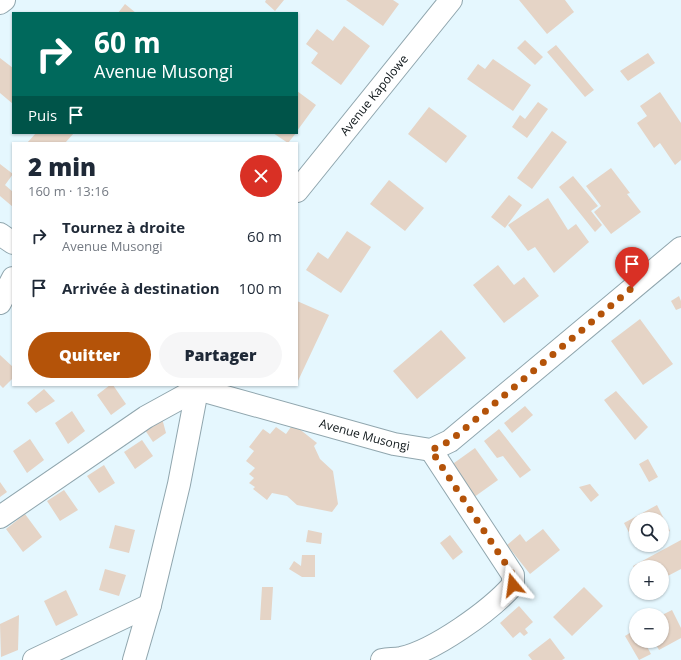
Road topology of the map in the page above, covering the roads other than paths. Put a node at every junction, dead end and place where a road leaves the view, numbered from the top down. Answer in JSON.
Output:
{"nodes":[{"id":1,"x":4,"y":0,"type":"edge"},
{"id":2,"x":450,"y":0,"type":"edge"},
{"id":3,"x":0,"y":3,"type":"edge"},
{"id":4,"x":298,"y":190,"type":"edge"},
{"id":5,"x":0,"y":234,"type":"edge"},
{"id":6,"x":12,"y":242,"type":"edge"},
{"id":7,"x":681,"y":248,"type":"edge"},
{"id":8,"x":12,"y":280,"type":"edge"},
{"id":9,"x":0,"y":302,"type":"edge"},
{"id":10,"x":195,"y":386,"type":"edge"},
{"id":11,"x":431,"y":450,"type":"junction"},
{"id":12,"x":0,"y":517,"type":"edge"},
{"id":13,"x":150,"y":605,"type":"junction"},
{"id":14,"x":34,"y":660,"type":"edge"},
{"id":15,"x":134,"y":660,"type":"edge"},
{"id":16,"x":382,"y":660,"type":"edge"}],
"edges":[{"from":1,"to":3,"type":"street"},
{"from":2,"to":4,"type":"street","name":"Avenue Kapolowe"},
{"from":5,"to":6,"type":"street"},
{"from":7,"to":11,"type":"street"},
{"from":8,"to":9,"type":"street"},
{"from":10,"to":11,"type":"street","name":"Avenue Musongi"},
{"from":10,"to":12,"type":"street"},
{"from":10,"to":13,"type":"street"},
{"from":11,"to":16,"type":"street"},
{"from":13,"to":14,"type":"street"},
{"from":13,"to":15,"type":"street"}]}
